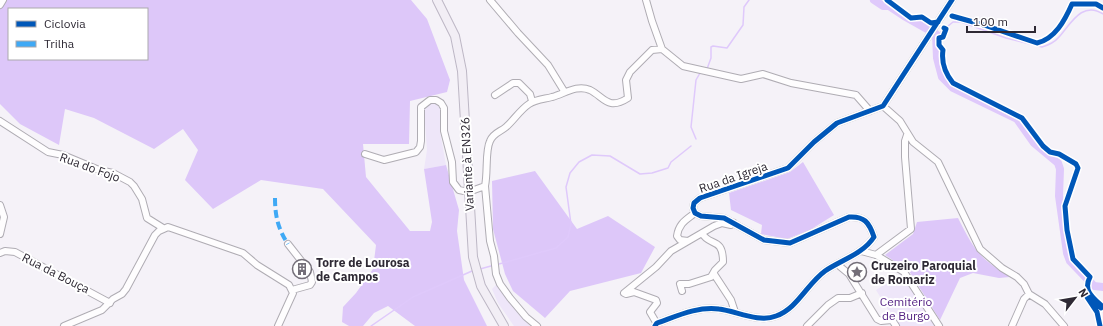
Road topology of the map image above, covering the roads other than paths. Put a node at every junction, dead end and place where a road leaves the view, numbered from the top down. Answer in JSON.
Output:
{"nodes":[{"id":1,"x":3,"y":0,"type":"edge"},
{"id":2,"x":437,"y":0,"type":"edge"},
{"id":3,"x":490,"y":0,"type":"edge"},
{"id":4,"x":646,"y":0,"type":"edge"},
{"id":5,"x":952,"y":0,"type":"edge"},
{"id":6,"x":0,"y":5,"type":"edge"},
{"id":7,"x":662,"y":49,"type":"junction"},
{"id":8,"x":564,"y":91,"type":"junction"},
{"id":9,"x":495,"y":95,"type":"dead end"},
{"id":10,"x":532,"y":101,"type":"junction"},
{"id":11,"x":883,"y":106,"type":"junction"},
{"id":12,"x":870,"y":111,"type":"junction"},
{"id":13,"x":0,"y":121,"type":"edge"},
{"id":14,"x":907,"y":135,"type":"junction"},
{"id":15,"x":365,"y":154,"type":"dead end"},
{"id":16,"x":485,"y":186,"type":"junction"},
{"id":17,"x":474,"y":190,"type":"dead end"},
{"id":18,"x":464,"y":191,"type":"dead end"},
{"id":19,"x":0,"y":205,"type":"edge"},
{"id":20,"x":695,"y":213,"type":"junction"},
{"id":21,"x":734,"y":223,"type":"junction"},
{"id":22,"x":163,"y":228,"type":"junction"},
{"id":23,"x":702,"y":233,"type":"junction"},
{"id":24,"x":0,"y":234,"type":"edge"},
{"id":25,"x":688,"y":241,"type":"junction"},
{"id":26,"x":288,"y":244,"type":"dead end"},
{"id":27,"x":861,"y":251,"type":"junction"},
{"id":28,"x":0,"y":253,"type":"edge"},
{"id":29,"x":876,"y":255,"type":"junction"},
{"id":30,"x":837,"y":264,"type":"junction"},
{"id":31,"x":714,"y":274,"type":"junction"},
{"id":32,"x":292,"y":290,"type":"junction"},
{"id":33,"x":682,"y":291,"type":"dead end"},
{"id":34,"x":862,"y":293,"type":"junction"},
{"id":35,"x":1029,"y":294,"type":"junction"},
{"id":36,"x":110,"y":303,"type":"junction"},
{"id":37,"x":735,"y":312,"type":"junction"},
{"id":38,"x":656,"y":325,"type":"edge"},
{"id":39,"x":64,"y":326,"type":"edge"},
{"id":40,"x":278,"y":326,"type":"edge"},
{"id":41,"x":504,"y":326,"type":"edge"},
{"id":42,"x":537,"y":326,"type":"edge"},
{"id":43,"x":807,"y":326,"type":"edge"},
{"id":44,"x":896,"y":326,"type":"edge"},
{"id":45,"x":939,"y":326,"type":"edge"},
{"id":46,"x":1012,"y":326,"type":"edge"},
{"id":47,"x":1064,"y":326,"type":"edge"}],
"edges":[{"from":1,"to":6,"type":"street"},
{"from":2,"to":41,"type":"main road","name":"Variante à EN326"},
{"from":3,"to":8,"type":"street"},
{"from":4,"to":7,"type":"street"},
{"from":5,"to":11,"type":"street"},
{"from":7,"to":8,"type":"street"},
{"from":7,"to":12,"type":"street"},
{"from":8,"to":10,"type":"street"},
{"from":9,"to":10,"type":"street"},
{"from":10,"to":16,"type":"street"},
{"from":11,"to":12,"type":"street","name":"Rua da Igreja"},
{"from":11,"to":14,"type":"street"},
{"from":12,"to":20,"type":"street","name":"Rua da Igreja"},
{"from":13,"to":22,"type":"street","name":"Rua do Fojo"},
{"from":14,"to":29,"type":"street"},
{"from":14,"to":35,"type":"street"},
{"from":15,"to":18,"type":"street"},
{"from":16,"to":17,"type":"street"},
{"from":16,"to":42,"type":"street"},
{"from":19,"to":24,"type":"street"},
{"from":20,"to":21,"type":"street"},
{"from":20,"to":25,"type":"street"},
{"from":21,"to":23,"type":"street"},
{"from":21,"to":27,"type":"street"},
{"from":22,"to":32,"type":"street"},
{"from":22,"to":36,"type":"street"},
{"from":23,"to":25,"type":"street"},
{"from":23,"to":31,"type":"street"},
{"from":25,"to":38,"type":"street"},
{"from":26,"to":32,"type":"street"},
{"from":27,"to":29,"type":"street"},
{"from":27,"to":30,"type":"street"},
{"from":28,"to":36,"type":"street","name":"Rua da Bouça"},
{"from":29,"to":45,"type":"street"},
{"from":30,"to":34,"type":"street"},
{"from":30,"to":37,"type":"street"},
{"from":31,"to":33,"type":"street"},
{"from":31,"to":37,"type":"street"},
{"from":32,"to":40,"type":"street"},
{"from":34,"to":43,"type":"street"},
{"from":34,"to":44,"type":"street"},
{"from":35,"to":46,"type":"street"},
{"from":35,"to":47,"type":"street"},
{"from":36,"to":39,"type":"street"},
{"from":37,"to":38,"type":"street"}]}
